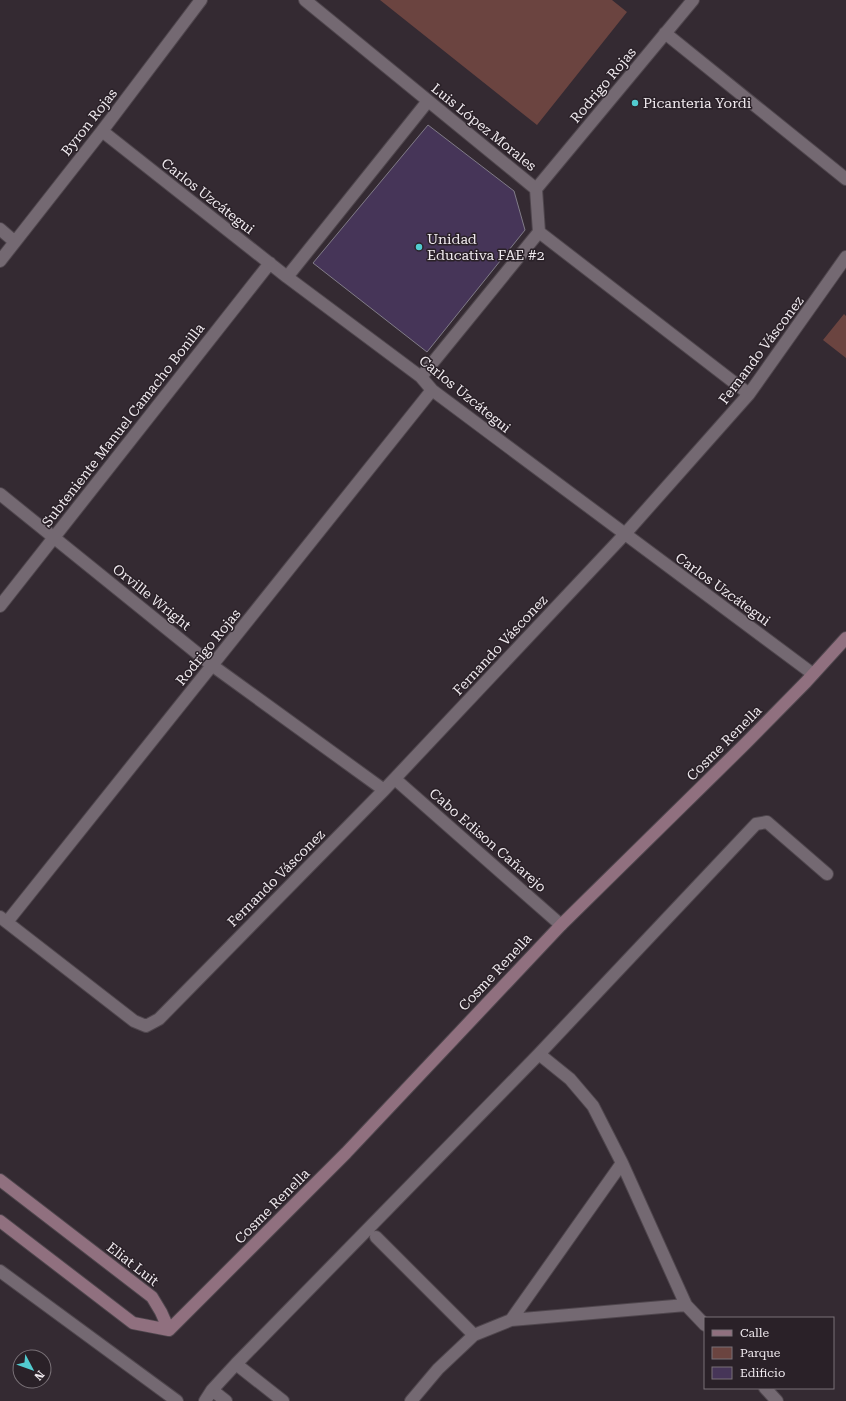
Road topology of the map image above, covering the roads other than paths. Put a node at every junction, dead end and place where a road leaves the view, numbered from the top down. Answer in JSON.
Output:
{"nodes":[{"id":1,"x":200,"y":0,"type":"edge"},
{"id":2,"x":305,"y":0,"type":"edge"},
{"id":3,"x":693,"y":0,"type":"edge"},
{"id":4,"x":665,"y":33,"type":"junction"},
{"id":5,"x":428,"y":101,"type":"junction"},
{"id":6,"x":102,"y":131,"type":"junction"},
{"id":7,"x":846,"y":180,"type":"edge"},
{"id":8,"x":536,"y":189,"type":"junction"},
{"id":9,"x":0,"y":229,"type":"edge"},
{"id":10,"x":539,"y":232,"type":"junction"},
{"id":11,"x":15,"y":242,"type":"junction"},
{"id":12,"x":846,"y":257,"type":"edge"},
{"id":13,"x":0,"y":261,"type":"edge"},
{"id":14,"x":270,"y":263,"type":"junction"},
{"id":15,"x":287,"y":277,"type":"junction"},
{"id":16,"x":421,"y":377,"type":"junction"},
{"id":17,"x":432,"y":390,"type":"junction"},
{"id":18,"x":749,"y":394,"type":"junction"},
{"id":19,"x":0,"y":494,"type":"edge"},
{"id":20,"x":624,"y":535,"type":"junction"},
{"id":21,"x":54,"y":537,"type":"junction"},
{"id":22,"x":0,"y":606,"type":"edge"},
{"id":23,"x":846,"y":638,"type":"edge"},
{"id":24,"x":212,"y":666,"type":"junction"},
{"id":25,"x":813,"y":674,"type":"junction"},
{"id":26,"x":395,"y":779,"type":"junction"},
{"id":27,"x":384,"y":790,"type":"junction"},
{"id":28,"x":827,"y":874,"type":"dead end"},
{"id":29,"x":3,"y":920,"type":"edge"},
{"id":30,"x":561,"y":924,"type":"junction"},
{"id":31,"x":539,"y":1054,"type":"junction"},
{"id":32,"x":622,"y":1162,"type":"junction"},
{"id":33,"x":0,"y":1180,"type":"edge"},
{"id":34,"x":0,"y":1221,"type":"edge"},
{"id":35,"x":376,"y":1237,"type":"dead end"},
{"id":36,"x":0,"y":1271,"type":"edge"},
{"id":37,"x":686,"y":1305,"type":"junction"},
{"id":38,"x":511,"y":1320,"type":"junction"},
{"id":39,"x":704,"y":1325,"type":"edge"},
{"id":40,"x":169,"y":1330,"type":"junction"},
{"id":41,"x":474,"y":1335,"type":"junction"},
{"id":42,"x":236,"y":1364,"type":"junction"},
{"id":43,"x":766,"y":1389,"type":"edge"},
{"id":44,"x":212,"y":1390,"type":"junction"},
{"id":45,"x":177,"y":1401,"type":"edge"},
{"id":46,"x":205,"y":1401,"type":"edge"},
{"id":47,"x":226,"y":1401,"type":"edge"},
{"id":48,"x":283,"y":1401,"type":"edge"},
{"id":49,"x":412,"y":1401,"type":"edge"},
{"id":50,"x":777,"y":1401,"type":"edge"}],
"edges":[{"from":1,"to":6,"type":"street","name":"Byron Rojas"},
{"from":2,"to":5,"type":"street","name":"Luis López Morales"},
{"from":3,"to":4,"type":"street","name":"Rodrigo Rojas"},
{"from":4,"to":7,"type":"street"},
{"from":4,"to":8,"type":"street","name":"Rodrigo Rojas"},
{"from":5,"to":8,"type":"street","name":"Luis López Morales"},
{"from":5,"to":15,"type":"street"},
{"from":6,"to":11,"type":"street","name":"Byron Rojas"},
{"from":6,"to":14,"type":"street","name":"Carlos Uzcátegui"},
{"from":8,"to":10,"type":"street","name":"Luis López Morales"},
{"from":9,"to":11,"type":"street"},
{"from":10,"to":16,"type":"street"},
{"from":10,"to":18,"type":"street"},
{"from":11,"to":13,"type":"street","name":"Byron Rojas"},
{"from":12,"to":18,"type":"street","name":"Fernando Vásconez"},
{"from":14,"to":15,"type":"street","name":"Carlos Uzcátegui"},
{"from":14,"to":21,"type":"street","name":"Subteniente Manuel Camacho Bonilla"},
{"from":15,"to":16,"type":"street","name":"Carlos Uzcátegui"},
{"from":16,"to":17,"type":"street","name":"Carlos Uzcátegui"},
{"from":17,"to":20,"type":"street","name":"Carlos Uzcátegui"},
{"from":17,"to":24,"type":"street","name":"Rodrigo Rojas"},
{"from":18,"to":20,"type":"street","name":"Fernando Vásconez"},
{"from":19,"to":21,"type":"street","name":"Orville Wright"},
{"from":20,"to":25,"type":"street","name":"Carlos Uzcátegui"},
{"from":20,"to":26,"type":"street","name":"Fernando Vásconez"},
{"from":21,"to":22,"type":"street","name":"Subteniente Manuel Camacho Bonilla"},
{"from":21,"to":24,"type":"street","name":"Orville Wright"},
{"from":23,"to":25,"type":"street","name":"Cosme Renella"},
{"from":24,"to":27,"type":"street","name":"Orville Wright"},
{"from":24,"to":29,"type":"street","name":"Rodrigo Rojas"},
{"from":25,"to":30,"type":"street","name":"Cosme Renella"},
{"from":26,"to":27,"type":"street","name":"Fernando Vásconez"},
{"from":26,"to":30,"type":"street","name":"Cabo Edison Cañarejo"},
{"from":27,"to":29,"type":"street","name":"Fernando Vásconez"},
{"from":28,"to":31,"type":"street"},
{"from":30,"to":40,"type":"street","name":"Cosme Renella"},
{"from":31,"to":32,"type":"street"},
{"from":31,"to":42,"type":"street"},
{"from":32,"to":37,"type":"street"},
{"from":32,"to":38,"type":"street"},
{"from":33,"to":40,"type":"street","name":"Eliat Luit"},
{"from":34,"to":40,"type":"street"},
{"from":35,"to":41,"type":"street"},
{"from":36,"to":45,"type":"street"},
{"from":37,"to":38,"type":"street"},
{"from":37,"to":39,"type":"street"},
{"from":38,"to":41,"type":"street"},
{"from":41,"to":49,"type":"street"},
{"from":42,"to":44,"type":"street"},
{"from":42,"to":48,"type":"street"},
{"from":43,"to":50,"type":"street"},
{"from":44,"to":46,"type":"street"},
{"from":44,"to":47,"type":"street"}]}
